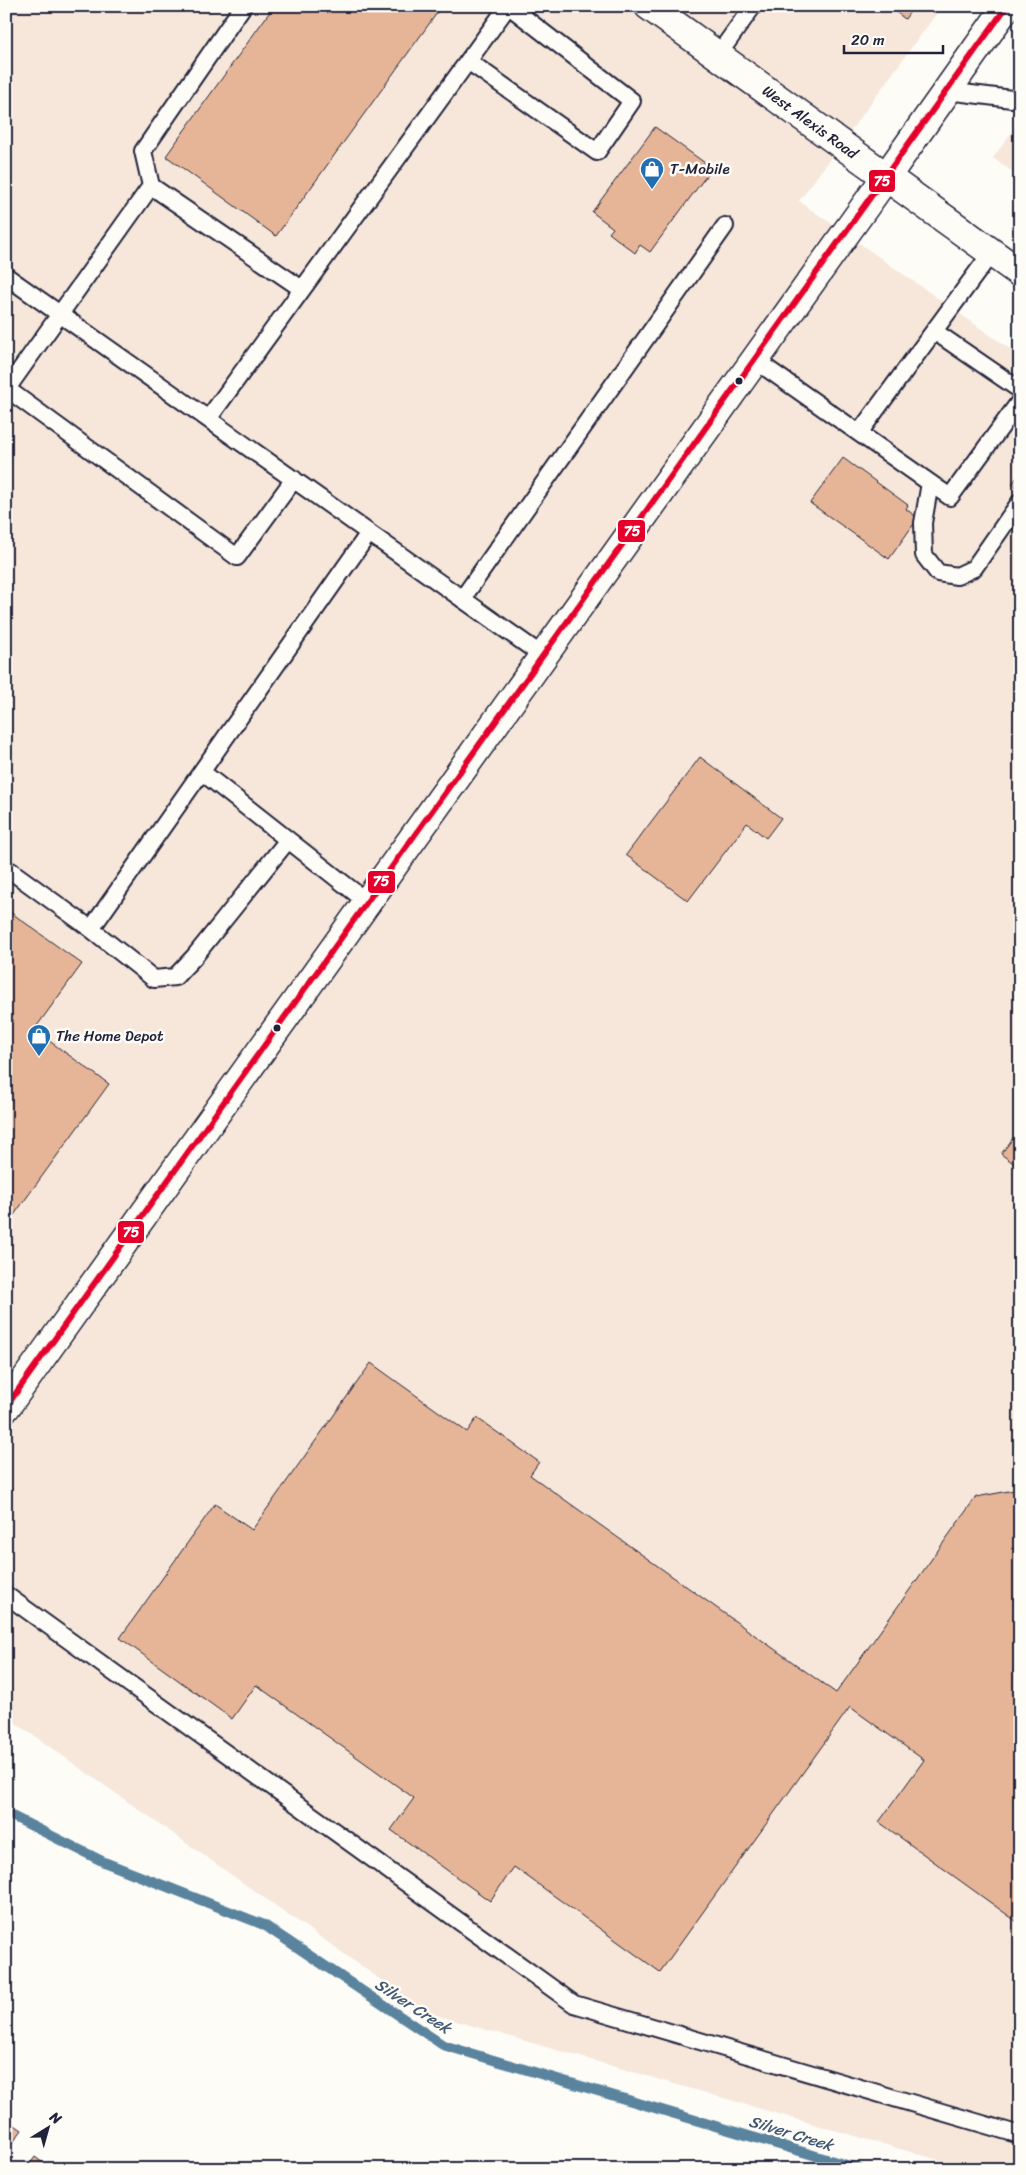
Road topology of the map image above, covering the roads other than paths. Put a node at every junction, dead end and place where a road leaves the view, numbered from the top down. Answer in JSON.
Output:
{"nodes":[{"id":1,"x":243,"y":6,"type":"edge"},
{"id":2,"x":509,"y":6,"type":"edge"},
{"id":3,"x":649,"y":6,"type":"edge"},
{"id":4,"x":753,"y":6,"type":"edge"},
{"id":5,"x":1007,"y":6,"type":"edge"},
{"id":6,"x":718,"y":55,"type":"junction"},
{"id":7,"x":468,"y":61,"type":"junction"},
{"id":8,"x":948,"y":91,"type":"junction"},
{"id":9,"x":1020,"y":100,"type":"edge"},
{"id":10,"x":886,"y":177,"type":"junction"},
{"id":11,"x":151,"y":186,"type":"junction"},
{"id":12,"x":725,"y":226,"type":"dead end"},
{"id":13,"x":992,"y":252,"type":"junction"},
{"id":14,"x":1020,"y":272,"type":"edge"},
{"id":15,"x":6,"y":276,"type":"edge"},
{"id":16,"x":302,"y":289,"type":"junction"},
{"id":17,"x":60,"y":315,"type":"junction"},
{"id":18,"x":934,"y":331,"type":"junction"},
{"id":19,"x":755,"y":360,"type":"junction"},
{"id":20,"x":7,"y":390,"type":"edge"},
{"id":21,"x":1020,"y":390,"type":"edge"},
{"id":22,"x":1020,"y":401,"type":"edge"},
{"id":23,"x":208,"y":419,"type":"junction"},
{"id":24,"x":859,"y":433,"type":"junction"},
{"id":25,"x":294,"y":479,"type":"junction"},
{"id":26,"x":930,"y":483,"type":"junction"},
{"id":27,"x":1020,"y":502,"type":"edge"},
{"id":28,"x":369,"y":533,"type":"junction"},
{"id":29,"x":462,"y":599,"type":"junction"},
{"id":30,"x":543,"y":656,"type":"junction"},
{"id":31,"x":202,"y":772,"type":"junction"},
{"id":32,"x":288,"y":840,"type":"junction"},
{"id":33,"x":6,"y":871,"type":"edge"},
{"id":34,"x":367,"y":902,"type":"junction"},
{"id":35,"x":91,"y":929,"type":"junction"},
{"id":36,"x":6,"y":1406,"type":"edge"},
{"id":37,"x":6,"y":1595,"type":"edge"},
{"id":38,"x":1020,"y":2135,"type":"edge"}],
"edges":[{"from":1,"to":11,"type":"lane"},
{"from":2,"to":7,"type":"lane"},
{"from":2,"to":7,"type":"lane"},
{"from":3,"to":6,"type":"main road","name":"West Alexis Road"},
{"from":4,"to":6,"type":"lane"},
{"from":5,"to":8,"type":"main road"},
{"from":6,"to":10,"type":"main road","name":"West Alexis Road"},
{"from":7,"to":16,"type":"lane"},
{"from":8,"to":9,"type":"lane"},
{"from":8,"to":10,"type":"main road"},
{"from":10,"to":13,"type":"main road","name":"West Alexis Road"},
{"from":10,"to":19,"type":"main road"},
{"from":11,"to":16,"type":"lane"},
{"from":11,"to":17,"type":"lane"},
{"from":12,"to":29,"type":"lane"},
{"from":13,"to":14,"type":"main road","name":"West Alexis Road"},
{"from":13,"to":18,"type":"lane"},
{"from":15,"to":17,"type":"lane"},
{"from":16,"to":23,"type":"lane"},
{"from":17,"to":20,"type":"lane"},
{"from":17,"to":23,"type":"lane"},
{"from":18,"to":21,"type":"lane"},
{"from":18,"to":24,"type":"lane"},
{"from":19,"to":24,"type":"lane"},
{"from":19,"to":30,"type":"main road"},
{"from":20,"to":25,"type":"lane"},
{"from":22,"to":26,"type":"lane"},
{"from":23,"to":25,"type":"lane"},
{"from":24,"to":26,"type":"lane"},
{"from":25,"to":28,"type":"lane"},
{"from":26,"to":27,"type":"lane"},
{"from":28,"to":29,"type":"lane"},
{"from":28,"to":31,"type":"lane"},
{"from":29,"to":30,"type":"lane"},
{"from":30,"to":34,"type":"main road"},
{"from":31,"to":32,"type":"lane"},
{"from":31,"to":35,"type":"lane"},
{"from":32,"to":34,"type":"lane"},
{"from":32,"to":35,"type":"lane"},
{"from":33,"to":35,"type":"lane"},
{"from":34,"to":36,"type":"main road"},
{"from":37,"to":38,"type":"lane"}]}
